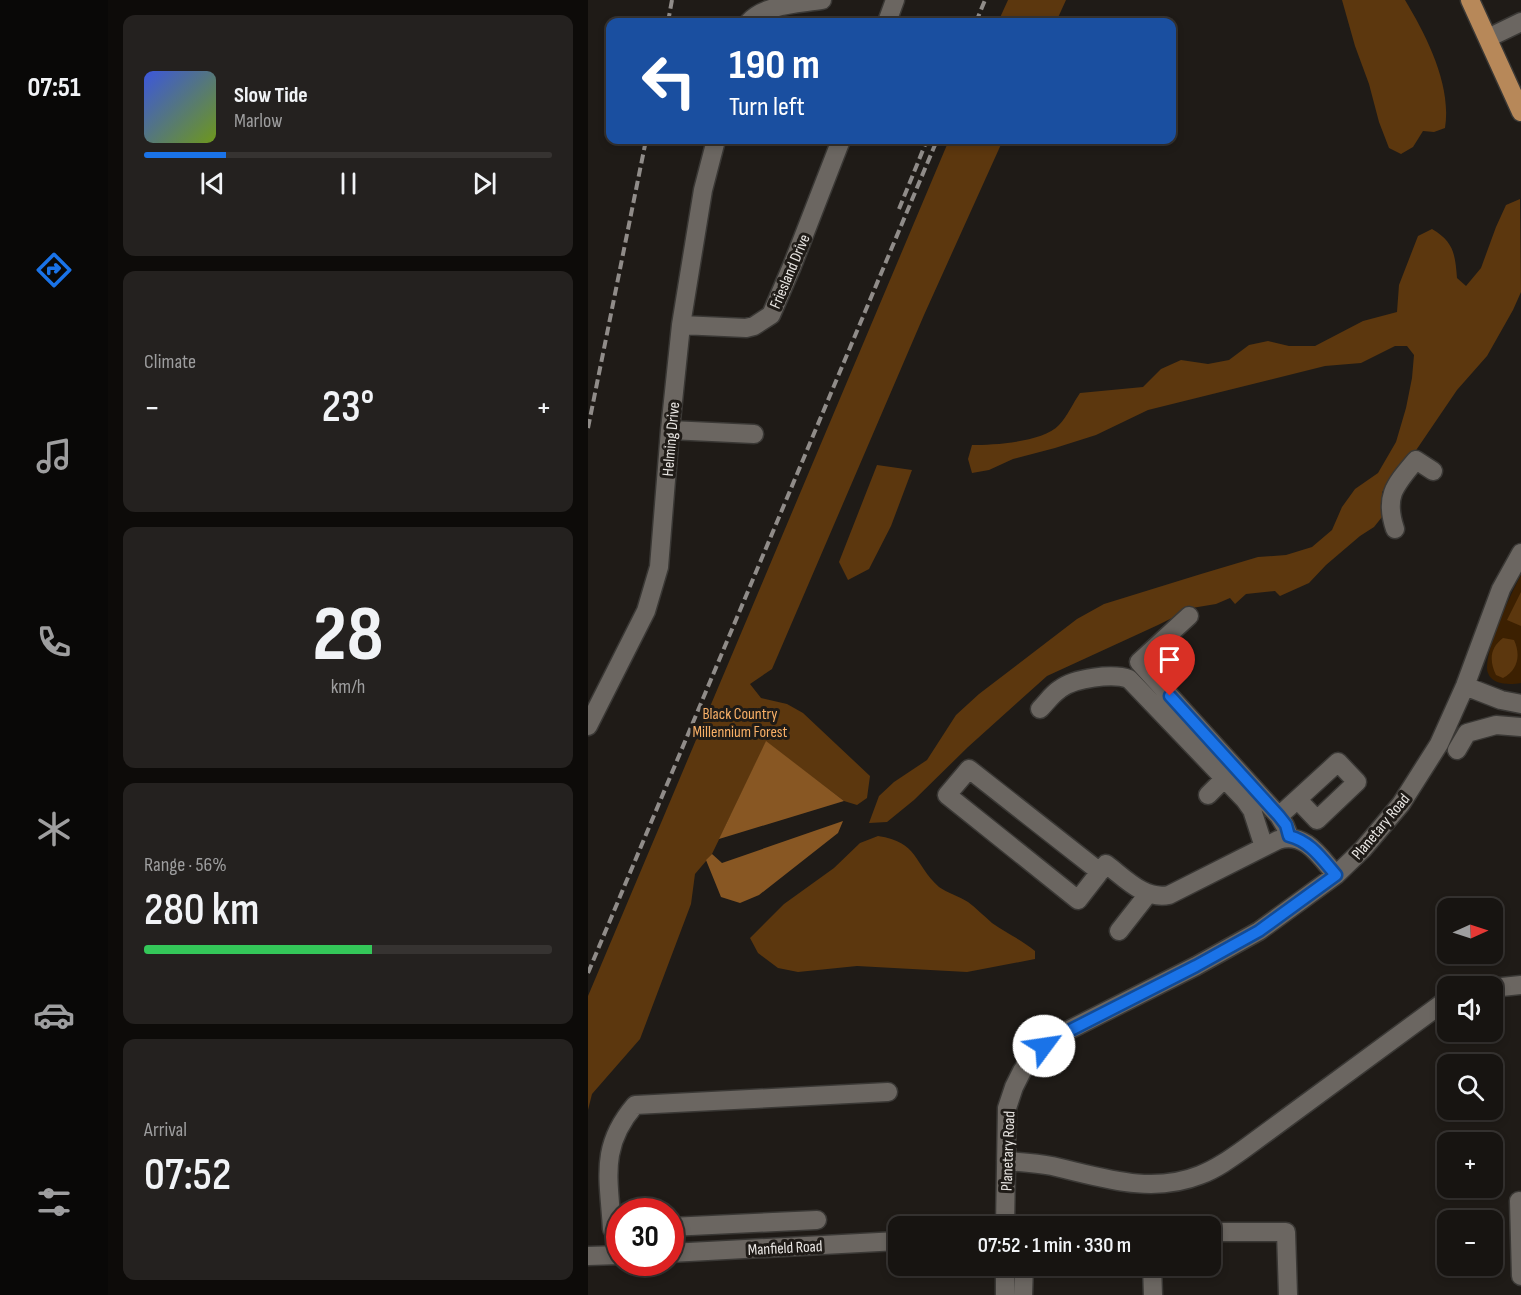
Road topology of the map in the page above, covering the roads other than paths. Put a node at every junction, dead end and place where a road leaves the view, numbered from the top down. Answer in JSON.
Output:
{"nodes":[{"id":1,"x":822,"y":0,"type":"edge"},
{"id":2,"x":896,"y":0,"type":"edge"},
{"id":3,"x":1470,"y":0,"type":"edge"},
{"id":4,"x":753,"y":18,"type":"edge"},
{"id":5,"x":889,"y":18,"type":"edge"},
{"id":6,"x":1521,"y":22,"type":"edge"},
{"id":7,"x":1488,"y":38,"type":"junction"},
{"id":8,"x":1521,"y":112,"type":"edge"},
{"id":9,"x":715,"y":144,"type":"edge"},
{"id":10,"x":839,"y":144,"type":"edge"},
{"id":11,"x":681,"y":325,"type":"junction"},
{"id":12,"x":670,"y":430,"type":"junction"},
{"id":13,"x":754,"y":434,"type":"dead end"},
{"id":14,"x":1433,"y":471,"type":"dead end"},
{"id":15,"x":1395,"y":529,"type":"dead end"},
{"id":16,"x":1521,"y":553,"type":"edge"},
{"id":17,"x":1189,"y":616,"type":"dead end"},
{"id":18,"x":1465,"y":686,"type":"junction"},
{"id":19,"x":1521,"y":704,"type":"edge"},
{"id":20,"x":1040,"y":709,"type":"dead end"},
{"id":21,"x":588,"y":726,"type":"edge"},
{"id":22,"x":1521,"y":727,"type":"edge"},
{"id":23,"x":1456,"y":750,"type":"dead end"},
{"id":24,"x":1224,"y":779,"type":"junction"},
{"id":25,"x":1208,"y":795,"type":"dead end"},
{"id":26,"x":1298,"y":800,"type":"dead end"},
{"id":27,"x":1279,"y":816,"type":"junction"},
{"id":28,"x":1289,"y":836,"type":"junction"},
{"id":29,"x":1264,"y":847,"type":"junction"},
{"id":30,"x":1100,"y":872,"type":"junction"},
{"id":31,"x":1336,"y":875,"type":"junction"},
{"id":32,"x":1148,"y":894,"type":"junction"},
{"id":33,"x":1119,"y":931,"type":"dead end"},
{"id":34,"x":1521,"y":985,"type":"edge"},
{"id":35,"x":1503,"y":987,"type":"edge"},
{"id":36,"x":1437,"y":1007,"type":"edge"},
{"id":37,"x":888,"y":1092,"type":"dead end"},
{"id":38,"x":1006,"y":1161,"type":"junction"},
{"id":39,"x":610,"y":1198,"type":"edge"},
{"id":40,"x":1519,"y":1201,"type":"dead end"},
{"id":41,"x":1005,"y":1216,"type":"edge"},
{"id":42,"x":818,"y":1220,"type":"dead end"},
{"id":43,"x":684,"y":1226,"type":"edge"},
{"id":44,"x":695,"y":1226,"type":"junction"},
{"id":45,"x":1221,"y":1232,"type":"edge"},
{"id":46,"x":888,"y":1241,"type":"edge"},
{"id":47,"x":684,"y":1251,"type":"edge"},
{"id":48,"x":696,"y":1251,"type":"junction"},
{"id":49,"x":606,"y":1255,"type":"edge"},
{"id":50,"x":588,"y":1256,"type":"edge"},
{"id":51,"x":1521,"y":1275,"type":"edge"},
{"id":52,"x":1005,"y":1276,"type":"edge"},
{"id":53,"x":1024,"y":1276,"type":"edge"},
{"id":54,"x":1152,"y":1276,"type":"edge"},
{"id":55,"x":1005,"y":1295,"type":"edge"},
{"id":56,"x":1023,"y":1295,"type":"edge"},
{"id":57,"x":1153,"y":1295,"type":"edge"},
{"id":58,"x":1288,"y":1295,"type":"edge"}],
"edges":[{"from":1,"to":4,"type":"street"},
{"from":2,"to":5,"type":"street"},
{"from":3,"to":7,"type":"main road"},
{"from":6,"to":7,"type":"street"},
{"from":7,"to":8,"type":"main road"},
{"from":9,"to":11,"type":"street","name":"Helming Drive"},
{"from":10,"to":11,"type":"street","name":"Friesland Drive"},
{"from":11,"to":12,"type":"street","name":"Helming Drive"},
{"from":12,"to":13,"type":"street"},
{"from":12,"to":21,"type":"street","name":"Helming Drive"},
{"from":14,"to":15,"type":"street"},
{"from":16,"to":18,"type":"street","name":"Planetary Road"},
{"from":17,"to":27,"type":"street"},
{"from":18,"to":19,"type":"street"},
{"from":18,"to":31,"type":"street","name":"Planetary Road"},
{"from":20,"to":24,"type":"street"},
{"from":22,"to":23,"type":"street"},
{"from":24,"to":25,"type":"street"},
{"from":24,"to":29,"type":"street"},
{"from":26,"to":27,"type":"street"},
{"from":27,"to":28,"type":"street"},
{"from":28,"to":29,"type":"street"},
{"from":28,"to":31,"type":"street"},
{"from":29,"to":32,"type":"street"},
{"from":30,"to":30,"type":"street"},
{"from":30,"to":32,"type":"street"},
{"from":31,"to":38,"type":"street","name":"Planetary Road"},
{"from":32,"to":33,"type":"street"},
{"from":34,"to":35,"type":"street"},
{"from":36,"to":38,"type":"street"},
{"from":37,"to":39,"type":"street"},
{"from":38,"to":41,"type":"street","name":"Planetary Road"},
{"from":40,"to":51,"type":"street"},
{"from":42,"to":44,"type":"street"},
{"from":43,"to":44,"type":"street"},
{"from":44,"to":48,"type":"street"},
{"from":45,"to":58,"type":"street"},
{"from":46,"to":48,"type":"street","name":"Manfield Road"},
{"from":47,"to":48,"type":"street","name":"Manfield Road"},
{"from":49,"to":50,"type":"street"},
{"from":52,"to":55,"type":"street"},
{"from":53,"to":56,"type":"street"},
{"from":54,"to":57,"type":"street"}]}
